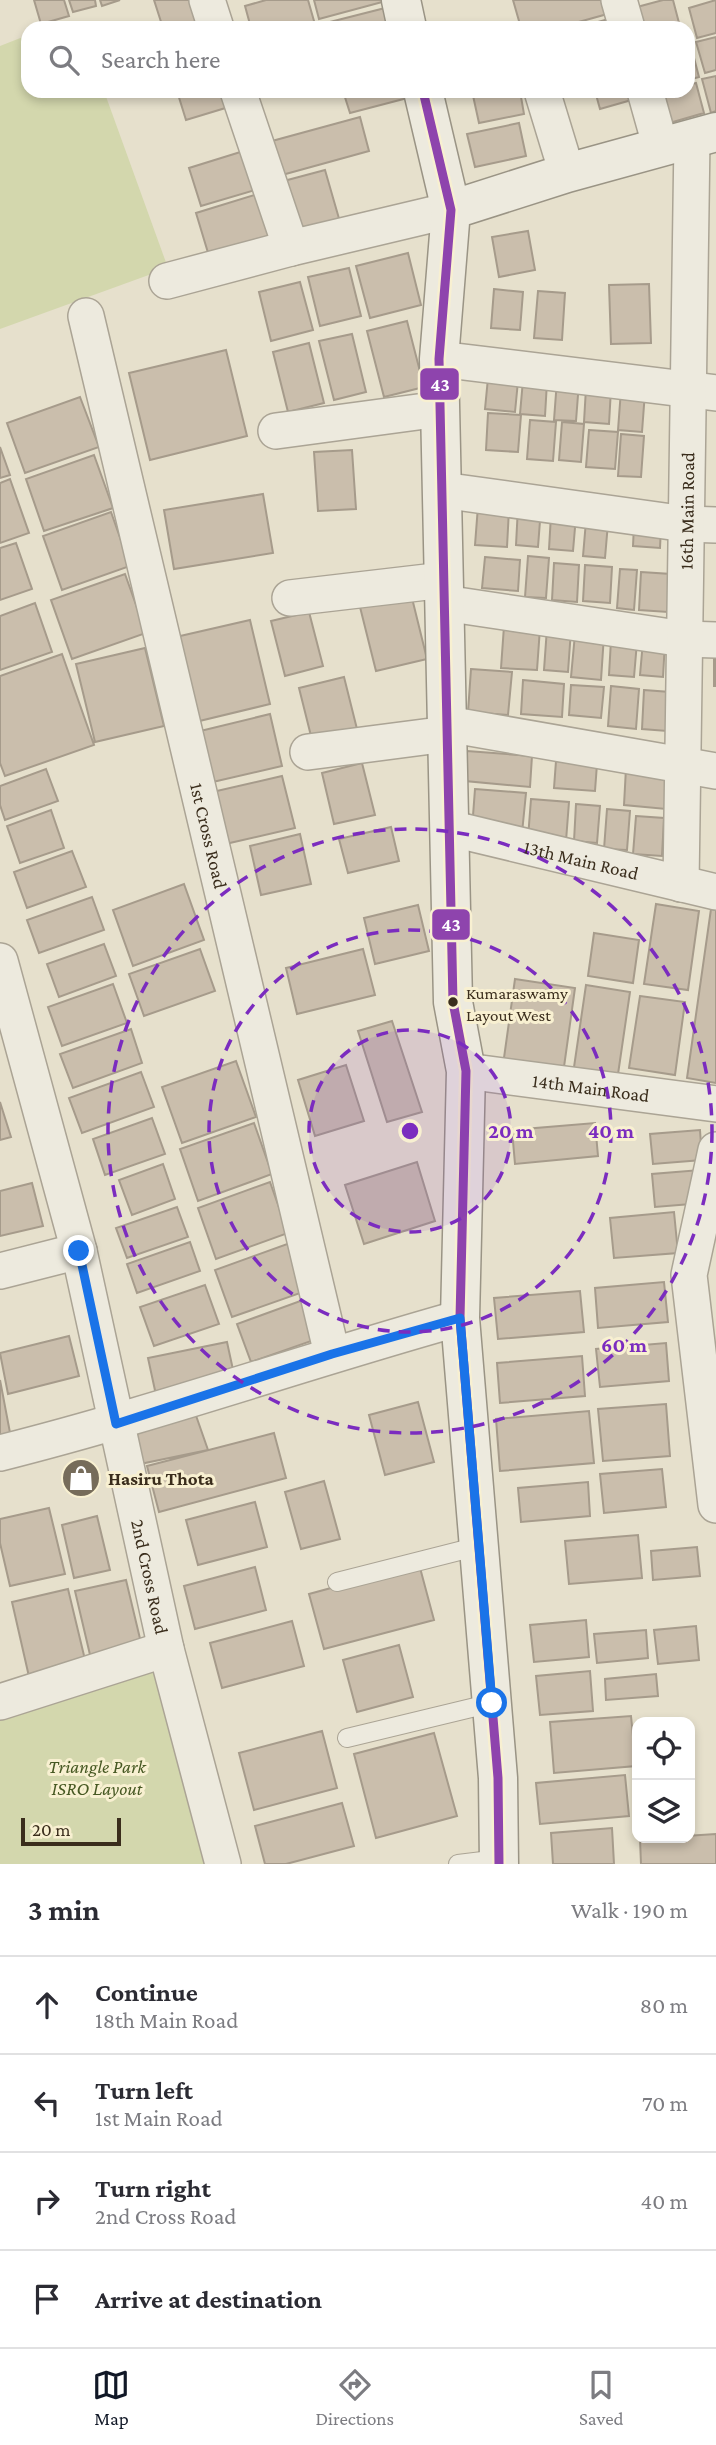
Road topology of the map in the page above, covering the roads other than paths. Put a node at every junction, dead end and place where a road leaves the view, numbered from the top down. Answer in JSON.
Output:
{"nodes":[{"id":1,"x":207,"y":0,"type":"edge"},
{"id":2,"x":401,"y":0,"type":"edge"},
{"id":3,"x":619,"y":0,"type":"edge"},
{"id":4,"x":214,"y":21,"type":"edge"},
{"id":5,"x":406,"y":21,"type":"edge"},
{"id":6,"x":625,"y":21,"type":"edge"},
{"id":7,"x":240,"y":98,"type":"edge"},
{"id":8,"x":425,"y":98,"type":"edge"},
{"id":9,"x":544,"y":98,"type":"edge"},
{"id":10,"x":651,"y":98,"type":"edge"},
{"id":11,"x":690,"y":140,"type":"edge"},
{"id":12,"x":567,"y":173,"type":"junction"},
{"id":13,"x":452,"y":210,"type":"junction"},
{"id":14,"x":703,"y":239,"type":"edge"},
{"id":15,"x":291,"y":248,"type":"junction"},
{"id":16,"x":167,"y":281,"type":"dead end"},
{"id":17,"x":86,"y":316,"type":"dead end"},
{"id":18,"x":439,"y":359,"type":"junction"},
{"id":19,"x":702,"y":392,"type":"edge"},
{"id":20,"x":440,"y":409,"type":"junction"},
{"id":21,"x":276,"y":432,"type":"dead end"},
{"id":22,"x":442,"y":490,"type":"junction"},
{"id":23,"x":701,"y":525,"type":"edge"},
{"id":24,"x":444,"y":592,"type":"junction"},
{"id":25,"x":290,"y":598,"type":"dead end"},
{"id":26,"x":700,"y":639,"type":"edge"},
{"id":27,"x":447,"y":729,"type":"junction"},
{"id":28,"x":308,"y":752,"type":"dead end"},
{"id":29,"x":700,"y":769,"type":"edge"},
{"id":30,"x":449,"y":828,"type":"junction"},
{"id":31,"x":681,"y":884,"type":"junction"},
{"id":32,"x":716,"y":892,"type":"edge"},
{"id":33,"x":0,"y":961,"type":"edge"},
{"id":34,"x":466,"y":1071,"type":"junction"},
{"id":35,"x":716,"y":1104,"type":"edge"},
{"id":36,"x":716,"y":1150,"type":"edge"},
{"id":37,"x":79,"y":1251,"type":"junction"},
{"id":38,"x":0,"y":1270,"type":"edge"},
{"id":39,"x":703,"y":1277,"type":"edge"},
{"id":40,"x":460,"y":1318,"type":"junction"},
{"id":41,"x":332,"y":1354,"type":"junction"},
{"id":42,"x":116,"y":1424,"type":"junction"},
{"id":43,"x":0,"y":1453,"type":"edge"},
{"id":44,"x":716,"y":1505,"type":"edge"},
{"id":45,"x":479,"y":1546,"type":"junction"},
{"id":46,"x":337,"y":1582,"type":"dead end"},
{"id":47,"x":166,"y":1650,"type":"junction"},
{"id":48,"x":0,"y":1702,"type":"edge"},
{"id":49,"x":492,"y":1703,"type":"junction"},
{"id":50,"x":347,"y":1738,"type":"dead end"},
{"id":51,"x":499,"y":1862,"type":"edge"},
{"id":52,"x":223,"y":1864,"type":"edge"},
{"id":53,"x":458,"y":1864,"type":"edge"}],
"edges":[{"from":1,"to":4,"type":"street"},
{"from":2,"to":5,"type":"street"},
{"from":3,"to":6,"type":"street"},
{"from":7,"to":15,"type":"street"},
{"from":8,"to":13,"type":"street"},
{"from":9,"to":12,"type":"street"},
{"from":10,"to":11,"type":"street","name":"16th Main Road"},
{"from":11,"to":12,"type":"street"},
{"from":11,"to":14,"type":"street","name":"16th Main Road"},
{"from":12,"to":13,"type":"street"},
{"from":13,"to":15,"type":"street"},
{"from":13,"to":18,"type":"street"},
{"from":14,"to":19,"type":"street","name":"16th Main Road"},
{"from":15,"to":16,"type":"street"},
{"from":17,"to":41,"type":"street","name":"1st Cross Road"},
{"from":18,"to":19,"type":"street"},
{"from":18,"to":20,"type":"street"},
{"from":19,"to":23,"type":"street","name":"16th Main Road"},
{"from":20,"to":21,"type":"street"},
{"from":20,"to":22,"type":"street"},
{"from":22,"to":23,"type":"street"},
{"from":22,"to":24,"type":"street"},
{"from":23,"to":26,"type":"street","name":"16th Main Road"},
{"from":24,"to":25,"type":"street"},
{"from":24,"to":26,"type":"street"},
{"from":24,"to":27,"type":"street"},
{"from":26,"to":29,"type":"street","name":"16th Main Road"},
{"from":27,"to":28,"type":"street"},
{"from":27,"to":29,"type":"street"},
{"from":27,"to":30,"type":"street"},
{"from":29,"to":31,"type":"street","name":"16th Main Road"},
{"from":30,"to":31,"type":"street","name":"13th Main Road"},
{"from":30,"to":34,"type":"street"},
{"from":31,"to":32,"type":"street","name":"13th Main Road"},
{"from":33,"to":37,"type":"street","name":"2nd Cross Road"},
{"from":34,"to":35,"type":"street","name":"14th Main Road"},
{"from":34,"to":40,"type":"street"},
{"from":36,"to":39,"type":"street"},
{"from":37,"to":38,"type":"street"},
{"from":37,"to":42,"type":"street","name":"2nd Cross Road"},
{"from":39,"to":44,"type":"street"},
{"from":40,"to":41,"type":"street"},
{"from":40,"to":45,"type":"street"},
{"from":41,"to":42,"type":"street"},
{"from":42,"to":43,"type":"street"},
{"from":42,"to":47,"type":"street","name":"2nd Cross Road"},
{"from":45,"to":46,"type":"lane"},
{"from":45,"to":49,"type":"street"},
{"from":47,"to":48,"type":"street"},
{"from":47,"to":52,"type":"street","name":"2nd Cross Road"},
{"from":49,"to":50,"type":"lane"},
{"from":49,"to":51,"type":"street"},
{"from":51,"to":53,"type":"lane"}]}
